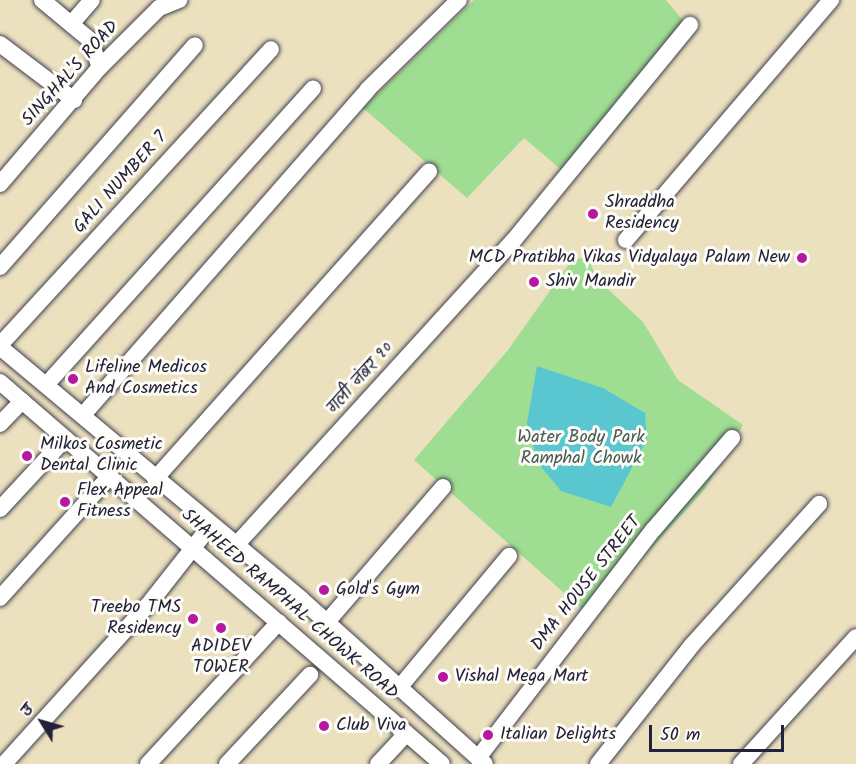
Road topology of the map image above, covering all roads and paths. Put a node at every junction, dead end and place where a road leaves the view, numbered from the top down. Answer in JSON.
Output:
{"nodes":[{"id":1,"x":42,"y":0,"type":"edge"},
{"id":2,"x":92,"y":0,"type":"edge"},
{"id":3,"x":179,"y":0,"type":"edge"},
{"id":4,"x":459,"y":0,"type":"edge"},
{"id":5,"x":831,"y":0,"type":"edge"},
{"id":6,"x":72,"y":23,"type":"junction"},
{"id":7,"x":690,"y":25,"type":"dead end"},
{"id":8,"x":0,"y":44,"type":"edge"},
{"id":9,"x":195,"y":45,"type":"dead end"},
{"id":10,"x":271,"y":49,"type":"dead end"},
{"id":11,"x":100,"y":67,"type":"junction"},
{"id":12,"x":313,"y":88,"type":"dead end"},
{"id":13,"x":74,"y":100,"type":"junction"},
{"id":14,"x":429,"y":171,"type":"dead end"},
{"id":15,"x":0,"y":184,"type":"edge"},
{"id":16,"x":626,"y":240,"type":"dead end"},
{"id":17,"x":0,"y":267,"type":"edge"},
{"id":18,"x":0,"y":346,"type":"edge"},
{"id":19,"x":0,"y":382,"type":"edge"},
{"id":20,"x":46,"y":385,"type":"junction"},
{"id":21,"x":22,"y":401,"type":"junction"},
{"id":22,"x":83,"y":415,"type":"junction"},
{"id":23,"x":0,"y":424,"type":"edge"},
{"id":24,"x":732,"y":438,"type":"dead end"},
{"id":25,"x":65,"y":439,"type":"junction"},
{"id":26,"x":111,"y":476,"type":"junction"},
{"id":27,"x":155,"y":479,"type":"junction"},
{"id":28,"x":443,"y":487,"type":"dead end"},
{"id":29,"x":819,"y":504,"type":"dead end"},
{"id":30,"x":0,"y":509,"type":"edge"},
{"id":31,"x":211,"y":525,"type":"junction"},
{"id":32,"x":237,"y":544,"type":"junction"},
{"id":33,"x":195,"y":548,"type":"junction"},
{"id":34,"x":508,"y":556,"type":"dead end"},
{"id":35,"x":0,"y":598,"type":"edge"},
{"id":36,"x":327,"y":621,"type":"junction"},
{"id":37,"x":279,"y":622,"type":"junction"},
{"id":38,"x":856,"y":637,"type":"edge"},
{"id":39,"x":310,"y":675,"type":"dead end"},
{"id":40,"x":399,"y":688,"type":"junction"},
{"id":41,"x":406,"y":733,"type":"junction"},
{"id":42,"x":481,"y":761,"type":"edge"},
{"id":43,"x":4,"y":764,"type":"edge"},
{"id":44,"x":148,"y":764,"type":"edge"},
{"id":45,"x":227,"y":764,"type":"edge"},
{"id":46,"x":378,"y":764,"type":"edge"},
{"id":47,"x":442,"y":764,"type":"edge"},
{"id":48,"x":598,"y":764,"type":"edge"},
{"id":49,"x":741,"y":764,"type":"edge"}],
"edges":[{"from":1,"to":6,"type":"street"},
{"from":2,"to":6,"type":"street"},
{"from":3,"to":11,"type":"street","name":"SINGHAL'S ROAD"},
{"from":4,"to":22,"type":"street"},
{"from":5,"to":16,"type":"street"},
{"from":6,"to":11,"type":"street"},
{"from":7,"to":32,"type":"street","name":"गली नंबर १०"},
{"from":8,"to":13,"type":"street"},
{"from":9,"to":17,"type":"street"},
{"from":10,"to":18,"type":"street","name":"GALI NUMBER 7"},
{"from":11,"to":13,"type":"street","name":"SINGHAL'S ROAD"},
{"from":12,"to":20,"type":"street"},
{"from":13,"to":15,"type":"street","name":"SINGHAL'S ROAD"},
{"from":14,"to":27,"type":"street"},
{"from":18,"to":20,"type":"street","name":"SHAHEED RAMPHAL CHOWK ROAD"},
{"from":19,"to":21,"type":"street","name":"SHAHEED RAMPHAL CHOWK ROAD"},
{"from":20,"to":22,"type":"street","name":"SHAHEED RAMPHAL CHOWK ROAD"},
{"from":21,"to":23,"type":"street"},
{"from":21,"to":25,"type":"street","name":"SHAHEED RAMPHAL CHOWK ROAD"},
{"from":22,"to":27,"type":"street","name":"SHAHEED RAMPHAL CHOWK ROAD"},
{"from":24,"to":42,"type":"street","name":"DMA HOUSE STREET"},
{"from":25,"to":26,"type":"street","name":"SHAHEED RAMPHAL CHOWK ROAD"},
{"from":25,"to":30,"type":"street"},
{"from":26,"to":33,"type":"street","name":"SHAHEED RAMPHAL CHOWK ROAD"},
{"from":26,"to":35,"type":"street"},
{"from":27,"to":31,"type":"street","name":"SHAHEED RAMPHAL CHOWK ROAD"},
{"from":28,"to":36,"type":"street"},
{"from":29,"to":48,"type":"street"},
{"from":31,"to":32,"type":"street","name":"SHAHEED RAMPHAL CHOWK ROAD"},
{"from":31,"to":33,"type":"street"},
{"from":32,"to":36,"type":"street","name":"SHAHEED RAMPHAL CHOWK ROAD"},
{"from":33,"to":37,"type":"street","name":"SHAHEED RAMPHAL CHOWK ROAD"},
{"from":33,"to":43,"type":"street"},
{"from":34,"to":40,"type":"street"},
{"from":36,"to":40,"type":"street","name":"SHAHEED RAMPHAL CHOWK ROAD"},
{"from":37,"to":41,"type":"street","name":"SHAHEED RAMPHAL CHOWK ROAD"},
{"from":37,"to":44,"type":"street"},
{"from":38,"to":49,"type":"street"},
{"from":39,"to":45,"type":"street"},
{"from":40,"to":42,"type":"street","name":"SHAHEED RAMPHAL CHOWK ROAD"},
{"from":41,"to":46,"type":"street"},
{"from":41,"to":47,"type":"street","name":"SHAHEED RAMPHAL CHOWK ROAD"}]}
